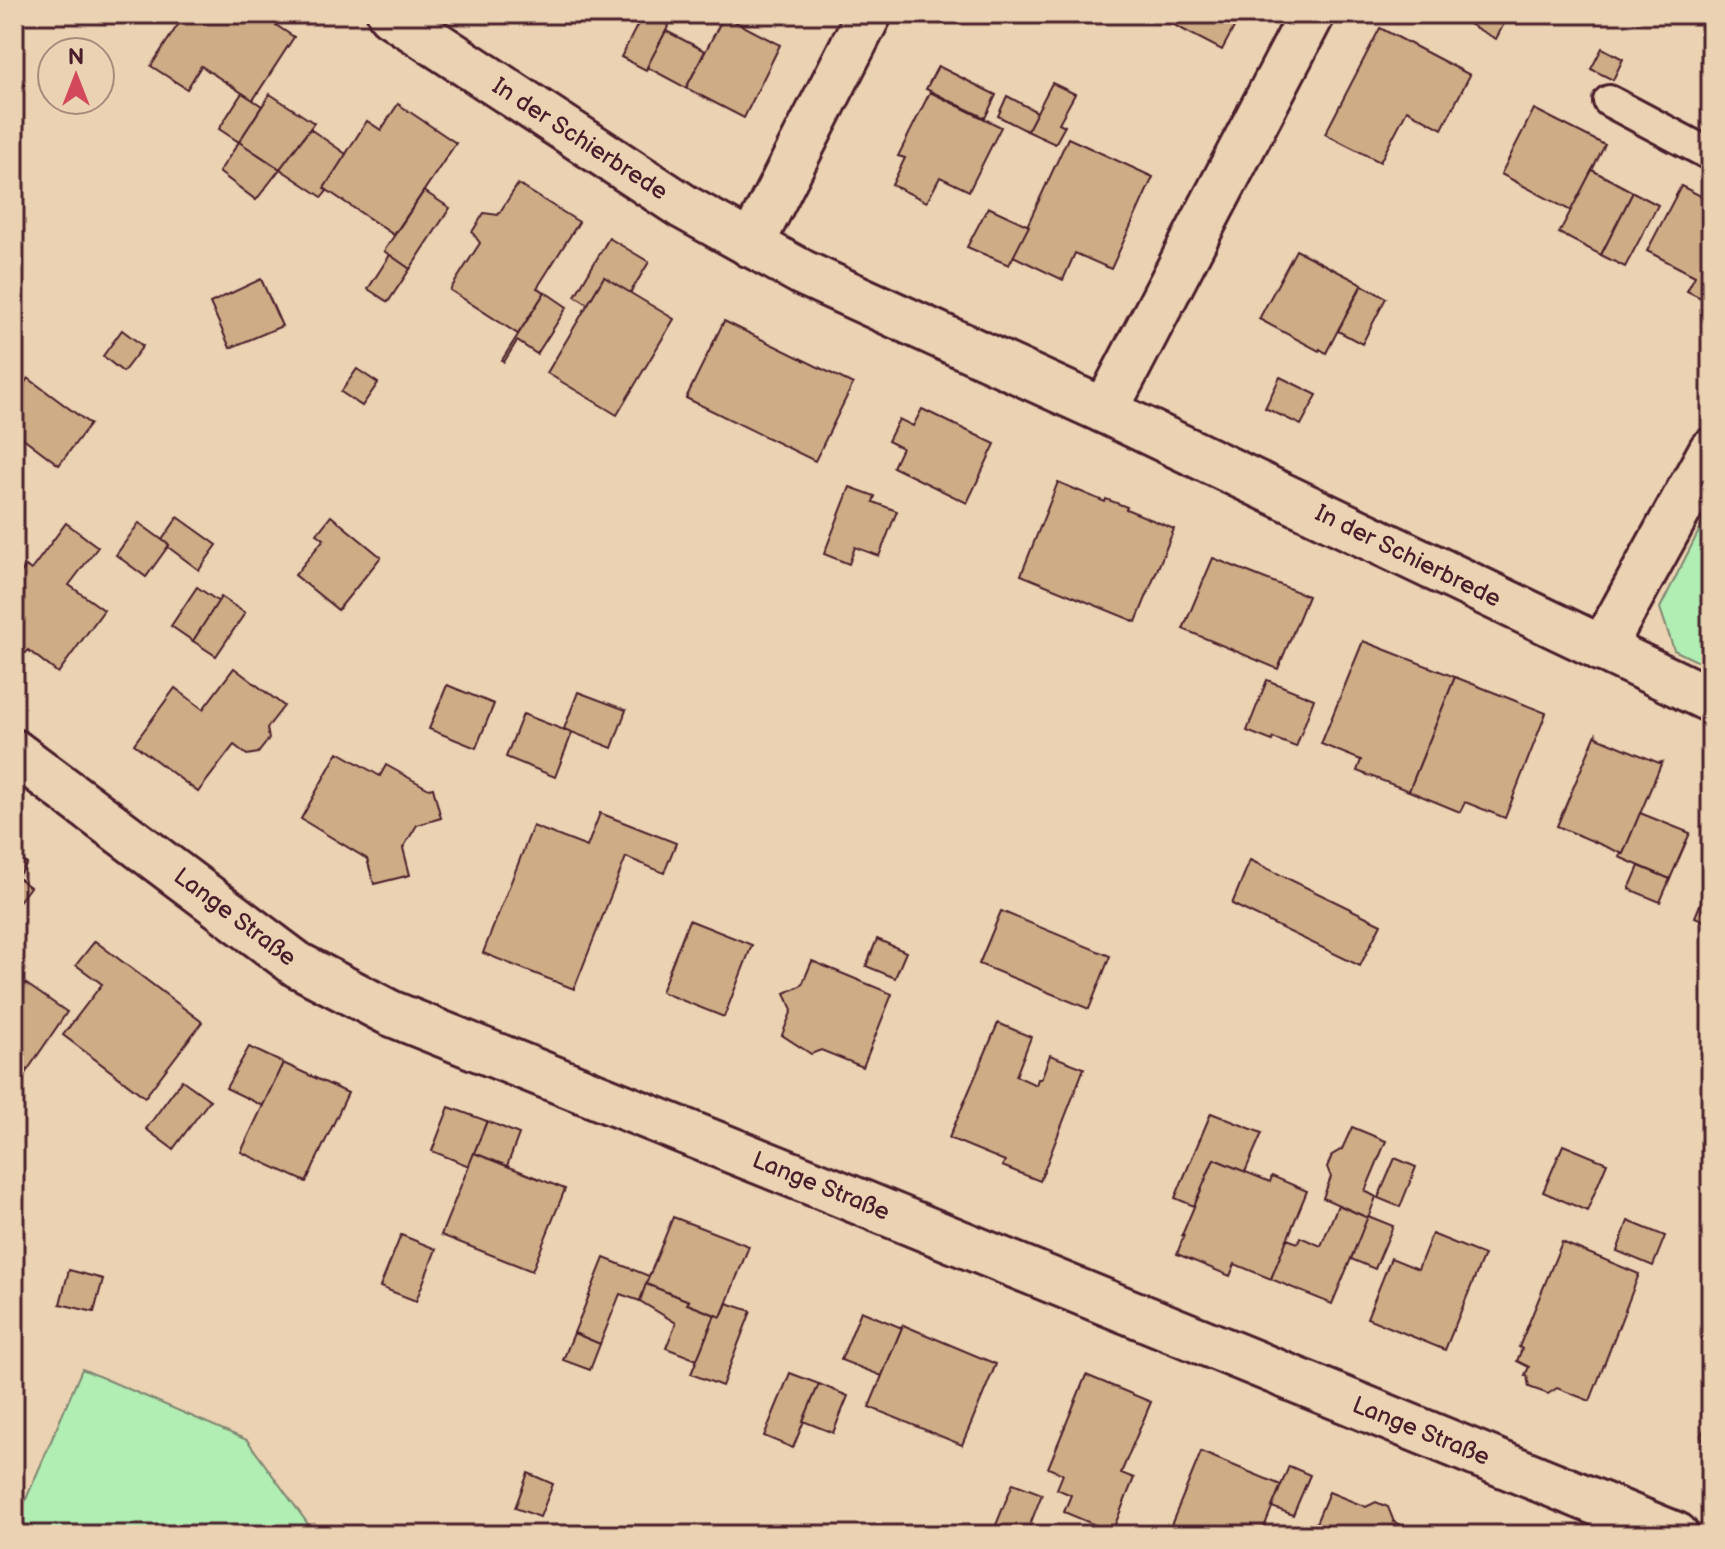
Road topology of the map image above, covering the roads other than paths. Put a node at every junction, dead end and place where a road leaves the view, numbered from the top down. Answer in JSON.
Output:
{"nodes":[{"id":1,"x":869,"y":14,"type":"edge"},
{"id":2,"x":1312,"y":14,"type":"edge"},
{"id":3,"x":407,"y":19,"type":"edge"},
{"id":4,"x":1609,"y":101,"type":"dead end"},
{"id":5,"x":1711,"y":155,"type":"edge"},
{"id":6,"x":751,"y":245,"type":"junction"},
{"id":7,"x":1105,"y":411,"type":"junction"},
{"id":8,"x":1711,"y":451,"type":"edge"},
{"id":9,"x":1602,"y":649,"type":"junction"},
{"id":10,"x":1711,"y":700,"type":"edge"},
{"id":11,"x":14,"y":752,"type":"edge"},
{"id":12,"x":1676,"y":1535,"type":"edge"}],
"edges":[{"from":1,"to":6,"type":"street"},
{"from":2,"to":7,"type":"street"},
{"from":3,"to":6,"type":"street","name":"In der Schierbrede"},
{"from":4,"to":5,"type":"lane"},
{"from":6,"to":7,"type":"street","name":"In der Schierbrede"},
{"from":7,"to":9,"type":"street","name":"In der Schierbrede"},
{"from":8,"to":9,"type":"street"},
{"from":9,"to":10,"type":"street","name":"In der Schierbrede"},
{"from":11,"to":12,"type":"street","name":"Lange Straße"}]}
